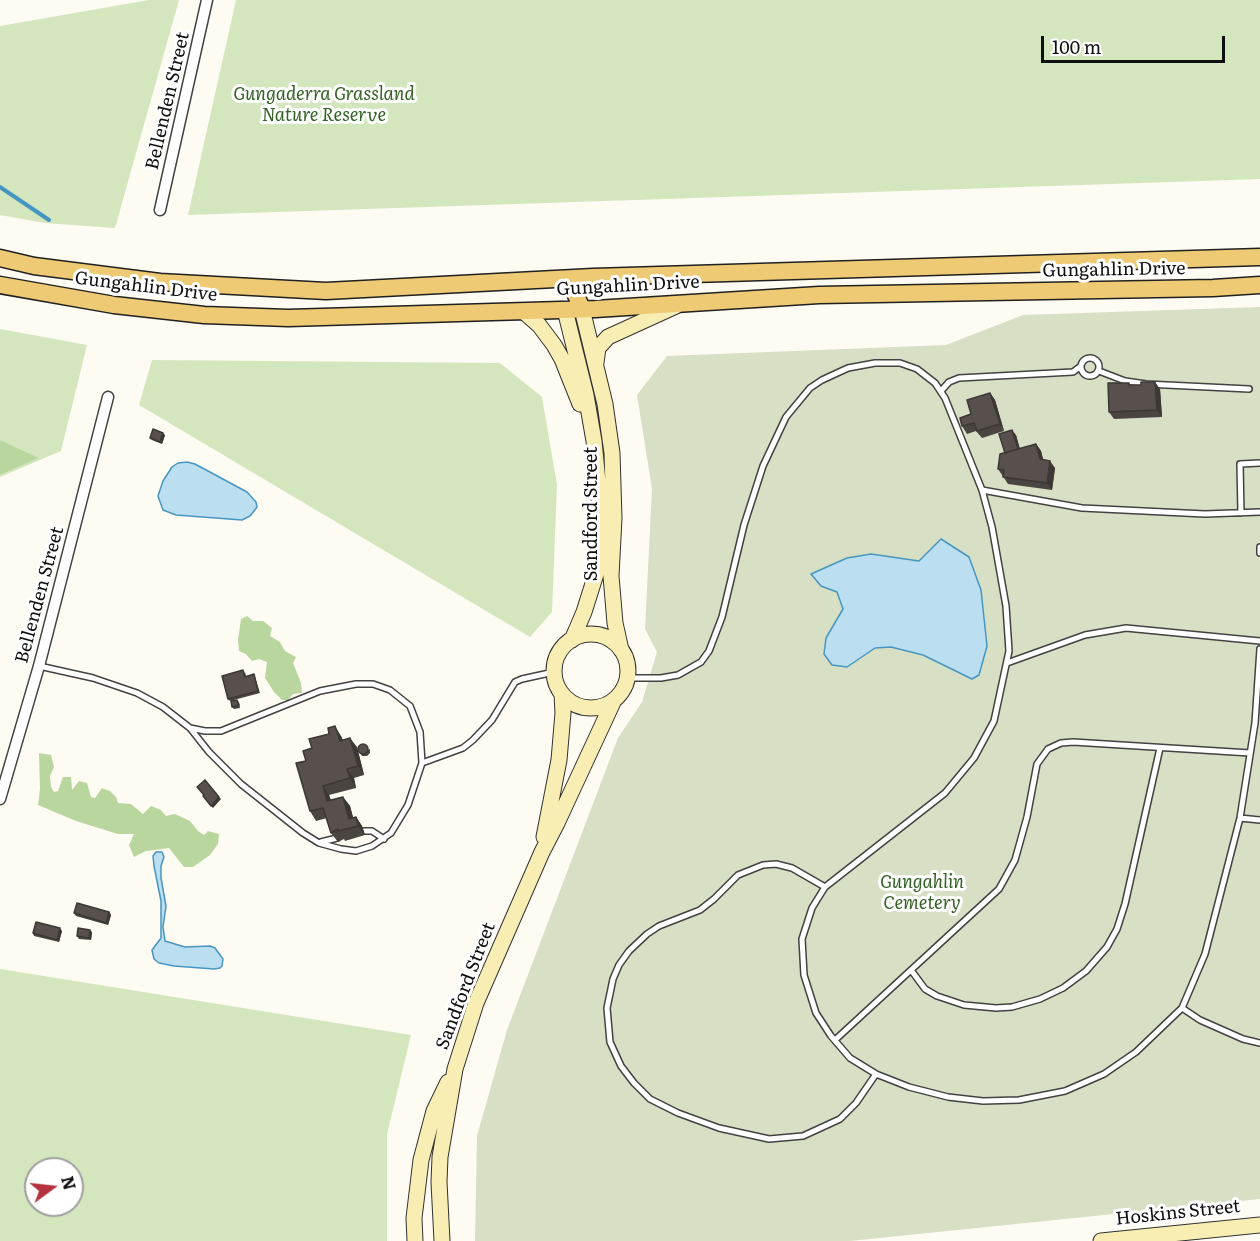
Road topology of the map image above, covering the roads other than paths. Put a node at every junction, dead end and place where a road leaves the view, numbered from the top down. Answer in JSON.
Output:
{"nodes":[{"id":1,"x":207,"y":0,"type":"edge"},
{"id":2,"x":160,"y":210,"type":"dead end"},
{"id":3,"x":1260,"y":257,"type":"edge"},
{"id":4,"x":0,"y":258,"type":"edge"},
{"id":5,"x":568,"y":279,"type":"junction"},
{"id":6,"x":0,"y":285,"type":"edge"},
{"id":7,"x":1260,"y":285,"type":"edge"},
{"id":8,"x":684,"y":302,"type":"junction"},
{"id":9,"x":574,"y":310,"type":"junction"},
{"id":10,"x":523,"y":311,"type":"junction"},
{"id":11,"x":596,"y":364,"type":"junction"},
{"id":12,"x":1081,"y":366,"type":"junction"},
{"id":13,"x":1098,"y":370,"type":"junction"},
{"id":14,"x":1250,"y":389,"type":"dead end"},
{"id":15,"x":941,"y":391,"type":"junction"},
{"id":16,"x":108,"y":397,"type":"dead end"},
{"id":17,"x":596,"y":456,"type":"junction"},
{"id":18,"x":1260,"y":463,"type":"edge"},
{"id":19,"x":982,"y":490,"type":"junction"},
{"id":20,"x":1260,"y":512,"type":"edge"},
{"id":21,"x":1241,"y":513,"type":"junction"},
{"id":22,"x":1260,"y":547,"type":"edge"},
{"id":23,"x":1260,"y":553,"type":"edge"},
{"id":24,"x":572,"y":640,"type":"junction"},
{"id":25,"x":1260,"y":640,"type":"edge"},
{"id":26,"x":621,"y":650,"type":"junction"},
{"id":27,"x":1260,"y":650,"type":"edge"},
{"id":28,"x":1007,"y":663,"type":"junction"},
{"id":29,"x":39,"y":666,"type":"junction"},
{"id":30,"x":554,"y":672,"type":"junction"},
{"id":31,"x":627,"y":678,"type":"junction"},
{"id":32,"x":562,"y":694,"type":"junction"},
{"id":33,"x":614,"y":700,"type":"junction"},
{"id":34,"x":190,"y":728,"type":"junction"},
{"id":35,"x":1161,"y":748,"type":"junction"},
{"id":36,"x":1250,"y":753,"type":"junction"},
{"id":37,"x":422,"y":763,"type":"junction"},
{"id":38,"x":0,"y":799,"type":"edge"},
{"id":39,"x":1240,"y":818,"type":"junction"},
{"id":40,"x":1260,"y":820,"type":"edge"},
{"id":41,"x":364,"y":831,"type":"dead end"},
{"id":42,"x":337,"y":838,"type":"edge"},
{"id":43,"x":384,"y":839,"type":"junction"},
{"id":44,"x":319,"y":843,"type":"junction"},
{"id":45,"x":542,"y":852,"type":"junction"},
{"id":46,"x":825,"y":887,"type":"junction"},
{"id":47,"x":911,"y":970,"type":"junction"},
{"id":48,"x":1182,"y":1008,"type":"junction"},
{"id":49,"x":835,"y":1040,"type":"junction"},
{"id":50,"x":1260,"y":1043,"type":"edge"},
{"id":51,"x":455,"y":1069,"type":"junction"},
{"id":52,"x":876,"y":1074,"type":"junction"},
{"id":53,"x":440,"y":1207,"type":"junction"},
{"id":54,"x":1260,"y":1225,"type":"edge"},
{"id":55,"x":415,"y":1241,"type":"edge"},
{"id":56,"x":442,"y":1241,"type":"edge"},
{"id":57,"x":450,"y":1241,"type":"edge"},
{"id":58,"x":1101,"y":1241,"type":"edge"}],
"edges":[{"from":1,"to":2,"type":"street","name":"Bellenden Street"},
{"from":3,"to":5,"type":"main road","name":"Gungahlin Drive"},
{"from":4,"to":5,"type":"main road","name":"Gungahlin Drive"},
{"from":5,"to":9,"type":"main road"},
{"from":6,"to":10,"type":"main road","name":"Gungahlin Drive"},
{"from":7,"to":8,"type":"main road","name":"Gungahlin Drive"},
{"from":8,"to":9,"type":"main road","name":"Gungahlin Drive"},
{"from":8,"to":11,"type":"main road"},
{"from":9,"to":10,"type":"main road","name":"Gungahlin Drive"},
{"from":9,"to":11,"type":"main road","name":"Sandford Street"},
{"from":9,"to":17,"type":"main road","name":"Sandford Street"},
{"from":10,"to":17,"type":"main road"},
{"from":11,"to":26,"type":"main road","name":"Sandford Street"},
{"from":12,"to":13,"type":"lane"},
{"from":12,"to":13,"type":"lane"},
{"from":12,"to":15,"type":"lane"},
{"from":13,"to":14,"type":"lane"},
{"from":15,"to":19,"type":"lane"},
{"from":15,"to":31,"type":"lane"},
{"from":16,"to":29,"type":"street","name":"Bellenden Street"},
{"from":17,"to":24,"type":"main road","name":"Sandford Street"},
{"from":18,"to":21,"type":"lane"},
{"from":19,"to":21,"type":"lane"},
{"from":19,"to":28,"type":"lane"},
{"from":20,"to":21,"type":"lane"},
{"from":22,"to":23,"type":"lane"},
{"from":24,"to":26,"type":"main road"},
{"from":24,"to":30,"type":"main road"},
{"from":25,"to":28,"type":"lane"},
{"from":26,"to":31,"type":"main road"},
{"from":27,"to":36,"type":"lane"},
{"from":28,"to":46,"type":"lane"},
{"from":29,"to":34,"type":"lane"},
{"from":29,"to":38,"type":"street","name":"Bellenden Street"},
{"from":30,"to":32,"type":"main road"},
{"from":30,"to":37,"type":"lane"},
{"from":31,"to":33,"type":"main road"},
{"from":32,"to":33,"type":"main road"},
{"from":32,"to":45,"type":"main road","name":"Sandford Street"},
{"from":33,"to":45,"type":"main road","name":"Sandford Street"},
{"from":34,"to":37,"type":"lane"},
{"from":34,"to":44,"type":"lane"},
{"from":35,"to":36,"type":"lane"},
{"from":35,"to":47,"type":"lane"},
{"from":35,"to":47,"type":"lane"},
{"from":36,"to":39,"type":"lane"},
{"from":37,"to":43,"type":"lane"},
{"from":39,"to":40,"type":"lane"},
{"from":39,"to":48,"type":"lane"},
{"from":41,"to":43,"type":"lane"},
{"from":42,"to":44,"type":"lane"},
{"from":43,"to":44,"type":"lane"},
{"from":45,"to":51,"type":"main road","name":"Sandford Street"},
{"from":46,"to":49,"type":"lane"},
{"from":46,"to":52,"type":"lane"},
{"from":47,"to":49,"type":"lane"},
{"from":48,"to":50,"type":"lane"},
{"from":48,"to":52,"type":"lane"},
{"from":49,"to":52,"type":"lane"},
{"from":51,"to":53,"type":"main road","name":"Sandford Street"},
{"from":51,"to":55,"type":"main road","name":"Sandford Street"},
{"from":53,"to":56,"type":"main road","name":"Sandford Street"},
{"from":53,"to":57,"type":"main road"},
{"from":54,"to":58,"type":"main road","name":"Hoskins Street"}]}
